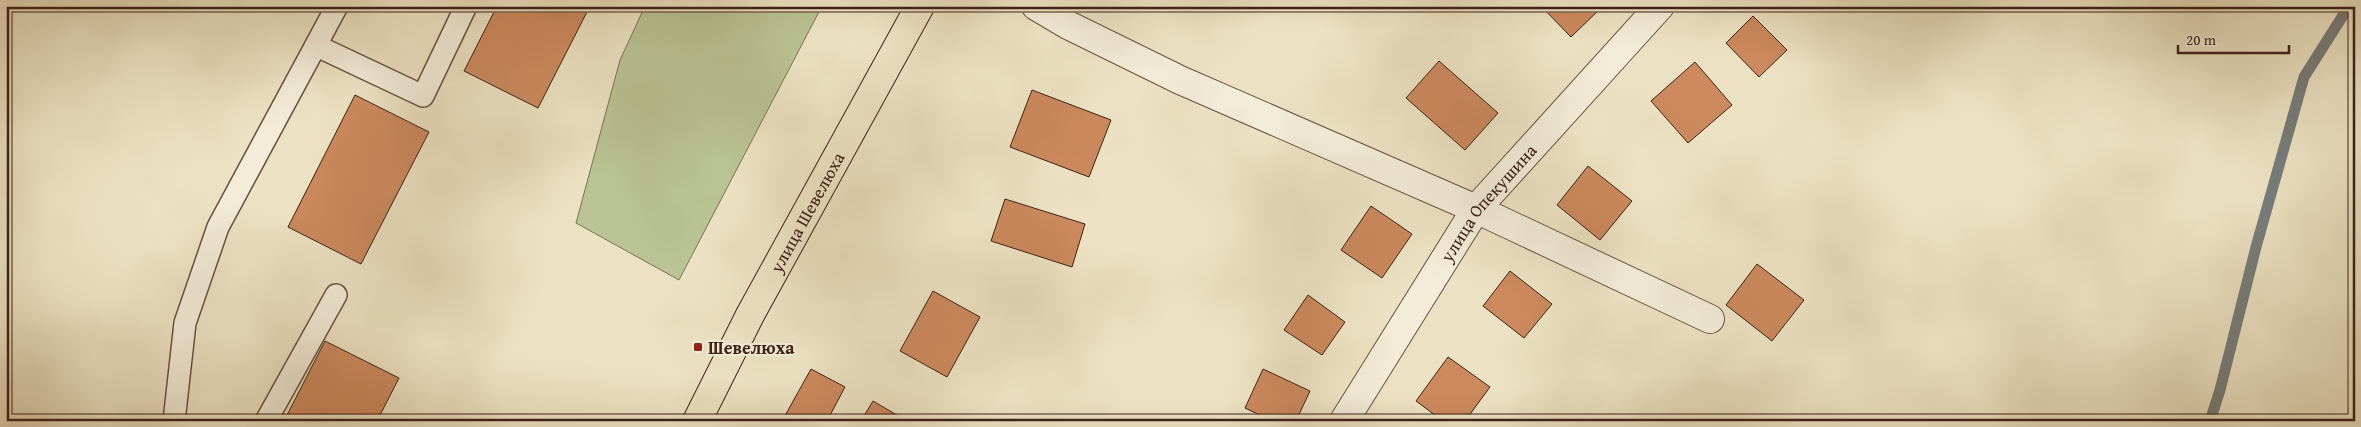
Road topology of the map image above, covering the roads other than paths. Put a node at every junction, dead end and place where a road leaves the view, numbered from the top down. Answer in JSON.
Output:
{"nodes":[{"id":1,"x":337,"y":6,"type":"edge"},
{"id":2,"x":466,"y":6,"type":"edge"},
{"id":3,"x":920,"y":6,"type":"edge"},
{"id":4,"x":1036,"y":6,"type":"edge"},
{"id":5,"x":1660,"y":6,"type":"edge"},
{"id":6,"x":317,"y":46,"type":"junction"},
{"id":7,"x":1476,"y":209,"type":"junction"},
{"id":8,"x":336,"y":295,"type":"dead end"},
{"id":9,"x":1710,"y":319,"type":"dead end"},
{"id":10,"x":174,"y":421,"type":"edge"},
{"id":11,"x":266,"y":421,"type":"edge"},
{"id":12,"x":697,"y":421,"type":"edge"},
{"id":13,"x":1344,"y":421,"type":"edge"}],
"edges":[{"from":1,"to":6,"type":"lane"},
{"from":2,"to":6,"type":"lane"},
{"from":3,"to":12,"type":"main road","name":"улица Шевелюха"},
{"from":4,"to":7,"type":"street"},
{"from":5,"to":7,"type":"street","name":"улица Опекушина"},
{"from":6,"to":10,"type":"lane"},
{"from":7,"to":9,"type":"street"},
{"from":7,"to":13,"type":"street","name":"улица Опекушина"},
{"from":8,"to":11,"type":"lane"}]}
